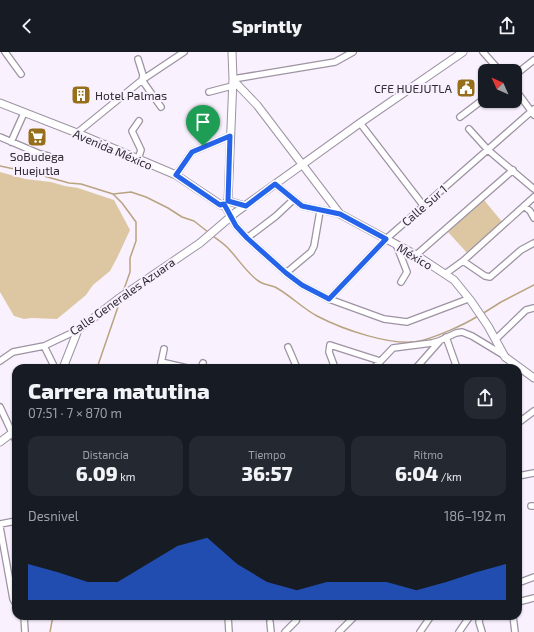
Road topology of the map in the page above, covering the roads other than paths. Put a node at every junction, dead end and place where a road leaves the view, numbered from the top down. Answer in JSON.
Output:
{"nodes":[{"id":1,"x":5,"y":52,"type":"edge"},
{"id":2,"x":184,"y":52,"type":"edge"},
{"id":3,"x":232,"y":52,"type":"edge"},
{"id":4,"x":353,"y":52,"type":"edge"},
{"id":5,"x":463,"y":52,"type":"edge"},
{"id":6,"x":483,"y":52,"type":"edge"},
{"id":7,"x":0,"y":56,"type":"edge"},
{"id":8,"x":138,"y":59,"type":"dead end"},
{"id":9,"x":534,"y":60,"type":"edge"},
{"id":10,"x":494,"y":64,"type":"edge"},
{"id":11,"x":522,"y":69,"type":"edge"},
{"id":12,"x":21,"y":74,"type":"dead end"},
{"id":13,"x":142,"y":80,"type":"junction"},
{"id":14,"x":233,"y":82,"type":"junction"},
{"id":15,"x":209,"y":92,"type":"dead end"},
{"id":16,"x":522,"y":98,"type":"edge"},
{"id":17,"x":0,"y":103,"type":"edge"},
{"id":18,"x":478,"y":103,"type":"edge"},
{"id":19,"x":161,"y":107,"type":"dead end"},
{"id":20,"x":533,"y":112,"type":"edge"},
{"id":21,"x":24,"y":113,"type":"junction"},
{"id":22,"x":460,"y":117,"type":"dead end"},
{"id":23,"x":139,"y":122,"type":"dead end"},
{"id":24,"x":360,"y":124,"type":"junction"},
{"id":25,"x":468,"y":129,"type":"dead end"},
{"id":26,"x":78,"y":133,"type":"junction"},
{"id":27,"x":230,"y":136,"type":"junction"},
{"id":28,"x":0,"y":137,"type":"edge"},
{"id":29,"x":11,"y":142,"type":"junction"},
{"id":30,"x":488,"y":150,"type":"junction"},
{"id":31,"x":48,"y":156,"type":"dead end"},
{"id":32,"x":138,"y":159,"type":"junction"},
{"id":33,"x":302,"y":165,"type":"junction"},
{"id":34,"x":513,"y":170,"type":"junction"},
{"id":35,"x":176,"y":175,"type":"junction"},
{"id":36,"x":275,"y":184,"type":"junction"},
{"id":37,"x":534,"y":189,"type":"edge"},
{"id":38,"x":534,"y":197,"type":"edge"},
{"id":39,"x":293,"y":200,"type":"junction"},
{"id":40,"x":224,"y":203,"type":"junction"},
{"id":41,"x":423,"y":205,"type":"junction"},
{"id":42,"x":246,"y":206,"type":"junction"},
{"id":43,"x":524,"y":206,"type":"junction"},
{"id":44,"x":320,"y":211,"type":"junction"},
{"id":45,"x":340,"y":214,"type":"junction"},
{"id":46,"x":534,"y":218,"type":"edge"},
{"id":47,"x":247,"y":238,"type":"junction"},
{"id":48,"x":386,"y":239,"type":"junction"},
{"id":49,"x":534,"y":243,"type":"edge"},
{"id":50,"x":396,"y":244,"type":"junction"},
{"id":51,"x":416,"y":255,"type":"junction"},
{"id":52,"x":463,"y":261,"type":"junction"},
{"id":53,"x":286,"y":273,"type":"junction"},
{"id":54,"x":446,"y":274,"type":"junction"},
{"id":55,"x":401,"y":282,"type":"dead end"},
{"id":56,"x":329,"y":299,"type":"junction"},
{"id":57,"x":470,"y":300,"type":"junction"},
{"id":58,"x":534,"y":308,"type":"edge"},
{"id":59,"x":78,"y":330,"type":"junction"},
{"id":60,"x":446,"y":337,"type":"junction"},
{"id":61,"x":496,"y":339,"type":"junction"},
{"id":62,"x":439,"y":341,"type":"junction"},
{"id":63,"x":44,"y":346,"type":"junction"},
{"id":64,"x":288,"y":347,"type":"dead end"},
{"id":65,"x":164,"y":349,"type":"dead end"},
{"id":66,"x":505,"y":357,"type":"junction"},
{"id":67,"x":0,"y":361,"type":"edge"},
{"id":68,"x":161,"y":362,"type":"joint"},
{"id":69,"x":380,"y":362,"type":"joint"},
{"id":70,"x":53,"y":364,"type":"edge"},
{"id":71,"x":64,"y":364,"type":"edge"},
{"id":72,"x":170,"y":364,"type":"edge"},
{"id":73,"x":295,"y":364,"type":"edge"},
{"id":74,"x":334,"y":364,"type":"edge"},
{"id":75,"x":419,"y":364,"type":"edge"},
{"id":76,"x":456,"y":364,"type":"edge"},
{"id":77,"x":515,"y":364,"type":"edge"},
{"id":78,"x":522,"y":369,"type":"edge"},
{"id":79,"x":534,"y":378,"type":"edge"},
{"id":80,"x":0,"y":407,"type":"edge"},
{"id":81,"x":534,"y":411,"type":"edge"},
{"id":82,"x":522,"y":420,"type":"edge"},
{"id":83,"x":12,"y":428,"type":"edge"},
{"id":84,"x":12,"y":433,"type":"edge"},
{"id":85,"x":0,"y":442,"type":"edge"},
{"id":86,"x":534,"y":473,"type":"edge"},
{"id":87,"x":522,"y":475,"type":"edge"},
{"id":88,"x":12,"y":522,"type":"edge"},
{"id":89,"x":0,"y":524,"type":"edge"},
{"id":90,"x":0,"y":527,"type":"edge"},
{"id":91,"x":534,"y":577,"type":"edge"},
{"id":92,"x":522,"y":582,"type":"edge"},
{"id":93,"x":534,"y":598,"type":"edge"},
{"id":94,"x":12,"y":599,"type":"edge"},
{"id":95,"x":522,"y":601,"type":"edge"},
{"id":96,"x":24,"y":620,"type":"edge"},
{"id":97,"x":228,"y":620,"type":"edge"},
{"id":98,"x":296,"y":620,"type":"edge"},
{"id":99,"x":351,"y":620,"type":"edge"},
{"id":100,"x":428,"y":620,"type":"edge"},
{"id":101,"x":467,"y":620,"type":"edge"},
{"id":102,"x":479,"y":620,"type":"edge"},
{"id":103,"x":514,"y":620,"type":"edge"},
{"id":104,"x":270,"y":622,"type":"dead end"},
{"id":105,"x":25,"y":632,"type":"edge"},
{"id":106,"x":229,"y":632,"type":"edge"},
{"id":107,"x":271,"y":632,"type":"edge"},
{"id":108,"x":285,"y":632,"type":"edge"},
{"id":109,"x":339,"y":632,"type":"edge"},
{"id":110,"x":420,"y":632,"type":"edge"},
{"id":111,"x":459,"y":632,"type":"edge"},
{"id":112,"x":482,"y":632,"type":"edge"},
{"id":113,"x":515,"y":632,"type":"edge"}],
"edges":[{"from":1,"to":7,"type":"street"},
{"from":1,"to":12,"type":"street"},
{"from":2,"to":13,"type":"street"},
{"from":3,"to":14,"type":"street"},
{"from":4,"to":14,"type":"street"},
{"from":5,"to":24,"type":"street","name":"Calle Generales Azuara"},
{"from":6,"to":10,"type":"street"},
{"from":8,"to":13,"type":"street"},
{"from":9,"to":11,"type":"street"},
{"from":13,"to":19,"type":"street"},
{"from":13,"to":26,"type":"street"},
{"from":14,"to":15,"type":"street"},
{"from":14,"to":27,"type":"street"},
{"from":14,"to":33,"type":"street","name":"México"},
{"from":16,"to":20,"type":"street"},
{"from":17,"to":21,"type":"street","name":"Avenida México"},
{"from":18,"to":22,"type":"street"},
{"from":20,"to":30,"type":"street","name":"Calle Sur 1"},
{"from":21,"to":26,"type":"street","name":"Avenida México"},
{"from":21,"to":29,"type":"street"},
{"from":23,"to":32,"type":"street"},
{"from":24,"to":33,"type":"street","name":"Calle Generales Azuara"},
{"from":24,"to":41,"type":"street"},
{"from":25,"to":30,"type":"street"},
{"from":26,"to":32,"type":"street","name":"Avenida México"},
{"from":27,"to":35,"type":"street"},
{"from":27,"to":40,"type":"street"},
{"from":28,"to":29,"type":"street"},
{"from":29,"to":31,"type":"street"},
{"from":30,"to":34,"type":"street"},
{"from":30,"to":41,"type":"street","name":"Calle Sur 1"},
{"from":32,"to":35,"type":"street","name":"Avenida México"},
{"from":33,"to":36,"type":"street","name":"Calle Generales Azuara"},
{"from":33,"to":45,"type":"street","name":"México"},
{"from":34,"to":37,"type":"street"},
{"from":34,"to":51,"type":"street"},
{"from":35,"to":40,"type":"street","name":"Avenida México"},
{"from":36,"to":39,"type":"street"},
{"from":36,"to":42,"type":"street","name":"Calle Generales Azuara"},
{"from":38,"to":43,"type":"street"},
{"from":39,"to":44,"type":"street"},
{"from":39,"to":47,"type":"street"},
{"from":40,"to":42,"type":"street","name":"Avenida México"},
{"from":40,"to":47,"type":"street"},
{"from":41,"to":48,"type":"street","name":"Calle Sur 1"},
{"from":42,"to":59,"type":"street","name":"Calle Generales Azuara","bridge":true},
{"from":43,"to":46,"type":"street"},
{"from":43,"to":52,"type":"street"},
{"from":44,"to":45,"type":"street"},
{"from":44,"to":53,"type":"street"},
{"from":45,"to":48,"type":"street","name":"México"},
{"from":47,"to":53,"type":"street"},
{"from":48,"to":50,"type":"street","name":"México"},
{"from":48,"to":56,"type":"street","name":"Calle Sur 1"},
{"from":49,"to":52,"type":"street"},
{"from":50,"to":51,"type":"street","name":"México"},
{"from":50,"to":55,"type":"street"},
{"from":51,"to":54,"type":"street","name":"México"},
{"from":52,"to":54,"type":"street"},
{"from":53,"to":56,"type":"street"},
{"from":54,"to":57,"type":"street","name":"México"},
{"from":56,"to":57,"type":"street"},
{"from":57,"to":61,"type":"street","name":"México"},
{"from":58,"to":61,"type":"street"},
{"from":59,"to":63,"type":"street","name":"Calle Generales Azuara"},
{"from":59,"to":71,"type":"street"},
{"from":60,"to":62,"type":"street"},
{"from":60,"to":66,"type":"street"},
{"from":60,"to":76,"type":"street"},
{"from":61,"to":66,"type":"street","name":"México"},
{"from":62,"to":69,"type":"street"},
{"from":62,"to":75,"type":"street"},
{"from":63,"to":67,"type":"street","name":"Calle Generales Azuara"},
{"from":63,"to":70,"type":"street"},
{"from":64,"to":73,"type":"street"},
{"from":65,"to":68,"type":"street"},
{"from":66,"to":77,"type":"street"},
{"from":68,"to":72,"type":"street"},
{"from":69,"to":74,"type":"street"},
{"from":78,"to":79,"type":"street"},
{"from":80,"to":83,"type":"street"},
{"from":81,"to":82,"type":"street"},
{"from":84,"to":85,"type":"street"},
{"from":86,"to":87,"type":"street"},
{"from":88,"to":89,"type":"street"},
{"from":90,"to":94,"type":"street"},
{"from":91,"to":92,"type":"street"},
{"from":93,"to":95,"type":"street"},
{"from":96,"to":105,"type":"street"},
{"from":97,"to":106,"type":"street"},
{"from":98,"to":108,"type":"street"},
{"from":99,"to":109,"type":"street"},
{"from":100,"to":110,"type":"street"},
{"from":101,"to":111,"type":"street"},
{"from":102,"to":112,"type":"street"},
{"from":103,"to":113,"type":"street"},
{"from":104,"to":107,"type":"street"}]}
